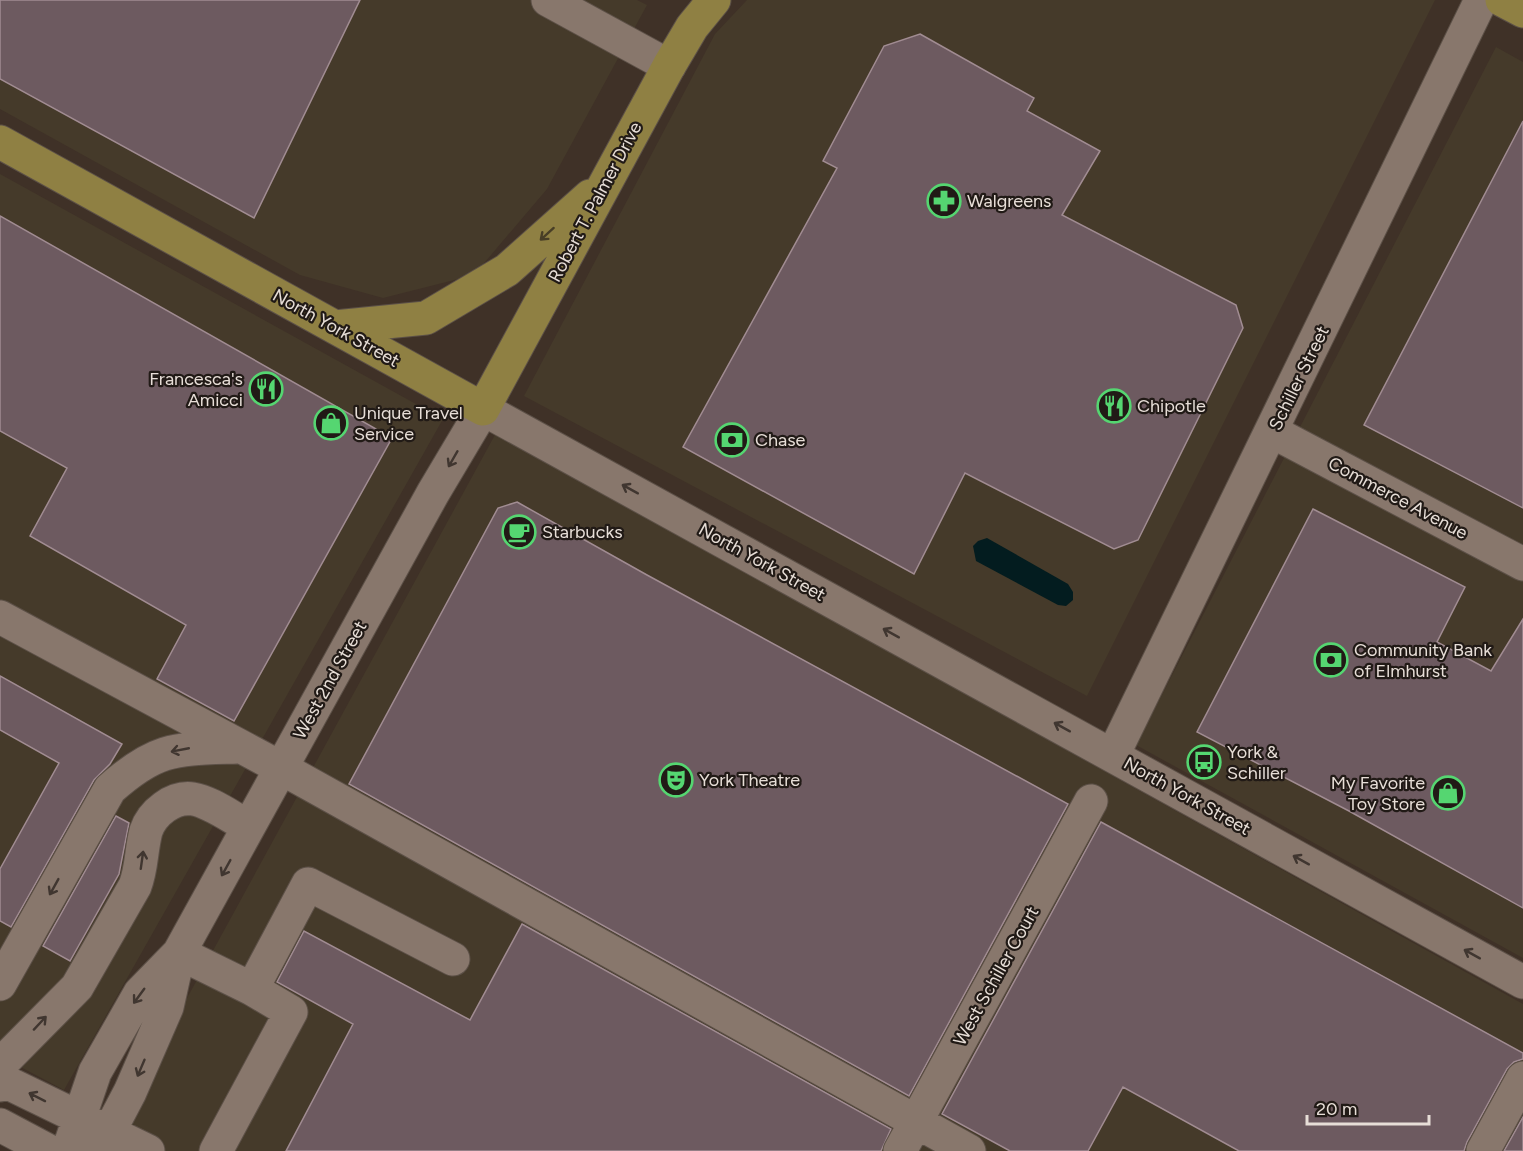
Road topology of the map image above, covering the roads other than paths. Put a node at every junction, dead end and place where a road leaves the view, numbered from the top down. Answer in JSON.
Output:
{"nodes":[{"id":1,"x":548,"y":0,"type":"edge"},
{"id":2,"x":714,"y":0,"type":"edge"},
{"id":3,"x":1481,"y":0,"type":"edge"},
{"id":4,"x":1502,"y":0,"type":"edge"},
{"id":5,"x":1523,"y":11,"type":"edge"},
{"id":6,"x":669,"y":66,"type":"junction"},
{"id":7,"x":0,"y":142,"type":"edge"},
{"id":8,"x":607,"y":181,"type":"junction"},
{"id":9,"x":335,"y":327,"type":"junction"},
{"id":10,"x":483,"y":408,"type":"junction"},
{"id":11,"x":1273,"y":432,"type":"junction"},
{"id":12,"x":1523,"y":564,"type":"edge"},
{"id":13,"x":0,"y":617,"type":"edge"},
{"id":14,"x":238,"y":747,"type":"junction"},
{"id":15,"x":1113,"y":755,"type":"junction"},
{"id":16,"x":281,"y":768,"type":"junction"},
{"id":17,"x":1091,"y":801,"type":"dead end"},
{"id":18,"x":248,"y":826,"type":"junction"},
{"id":19,"x":179,"y":953,"type":"junction"},
{"id":20,"x":453,"y":959,"type":"dead end"},
{"id":21,"x":1523,"y":982,"type":"edge"},
{"id":22,"x":0,"y":984,"type":"edge"},
{"id":23,"x":252,"y":989,"type":"junction"},
{"id":24,"x":0,"y":1065,"type":"edge"},
{"id":25,"x":1523,"y":1078,"type":"edge"},
{"id":26,"x":0,"y":1085,"type":"edge"},
{"id":27,"x":79,"y":1118,"type":"junction"},
{"id":28,"x":916,"y":1122,"type":"junction"},
{"id":29,"x":0,"y":1125,"type":"edge"},
{"id":30,"x":103,"y":1142,"type":"edge"},
{"id":31,"x":49,"y":1151,"type":"edge"},
{"id":32,"x":68,"y":1151,"type":"edge"},
{"id":33,"x":148,"y":1151,"type":"edge"},
{"id":34,"x":216,"y":1151,"type":"edge"},
{"id":35,"x":900,"y":1151,"type":"edge"},
{"id":36,"x":969,"y":1151,"type":"edge"},
{"id":37,"x":1484,"y":1151,"type":"edge"}],
"edges":[{"from":1,"to":6,"type":"street"},
{"from":2,"to":6,"type":"main road","name":"Robert T. Palmer Drive"},
{"from":3,"to":11,"type":"street","name":"Schiller Street"},
{"from":4,"to":5,"type":"main road"},
{"from":6,"to":8,"type":"main road","name":"Robert T. Palmer Drive"},
{"from":7,"to":9,"type":"main road","name":"North York Street"},
{"from":8,"to":9,"type":"main road","one_way":true},
{"from":8,"to":10,"type":"main road","name":"Robert T. Palmer Drive"},
{"from":9,"to":10,"type":"main road","name":"North York Street"},
{"from":15,"to":10,"type":"street","name":"North York Street","one_way":true},
{"from":10,"to":16,"type":"street","name":"West 2nd Street","one_way":true},
{"from":11,"to":12,"type":"street","name":"Commerce Avenue"},
{"from":11,"to":15,"type":"street","name":"Schiller Street"},
{"from":13,"to":14,"type":"street"},
{"from":14,"to":16,"type":"street"},
{"from":14,"to":22,"type":"street","one_way":true},
{"from":21,"to":15,"type":"street","name":"North York Street","one_way":true},
{"from":16,"to":18,"type":"street","name":"West 2nd Street"},
{"from":16,"to":28,"type":"street"},
{"from":17,"to":28,"type":"street","name":"West Schiller Court"},
{"from":18,"to":19,"type":"street","name":"West 2nd Street","one_way":true},
{"from":24,"to":18,"type":"street","one_way":true},
{"from":19,"to":23,"type":"street"},
{"from":19,"to":27,"type":"street","name":"West 2nd Street","one_way":true},
{"from":19,"to":30,"type":"street","name":"West 2nd Street","one_way":true},
{"from":20,"to":23,"type":"street"},
{"from":23,"to":34,"type":"street"},
{"from":25,"to":37,"type":"street"},
{"from":27,"to":26,"type":"street","one_way":true},
{"from":27,"to":30,"type":"street"},
{"from":27,"to":32,"type":"street","name":"West 2nd Street"},
{"from":28,"to":35,"type":"street","name":"West Schiller Court"},
{"from":28,"to":36,"type":"street"},
{"from":29,"to":31,"type":"street"},
{"from":30,"to":33,"type":"street"}]}
